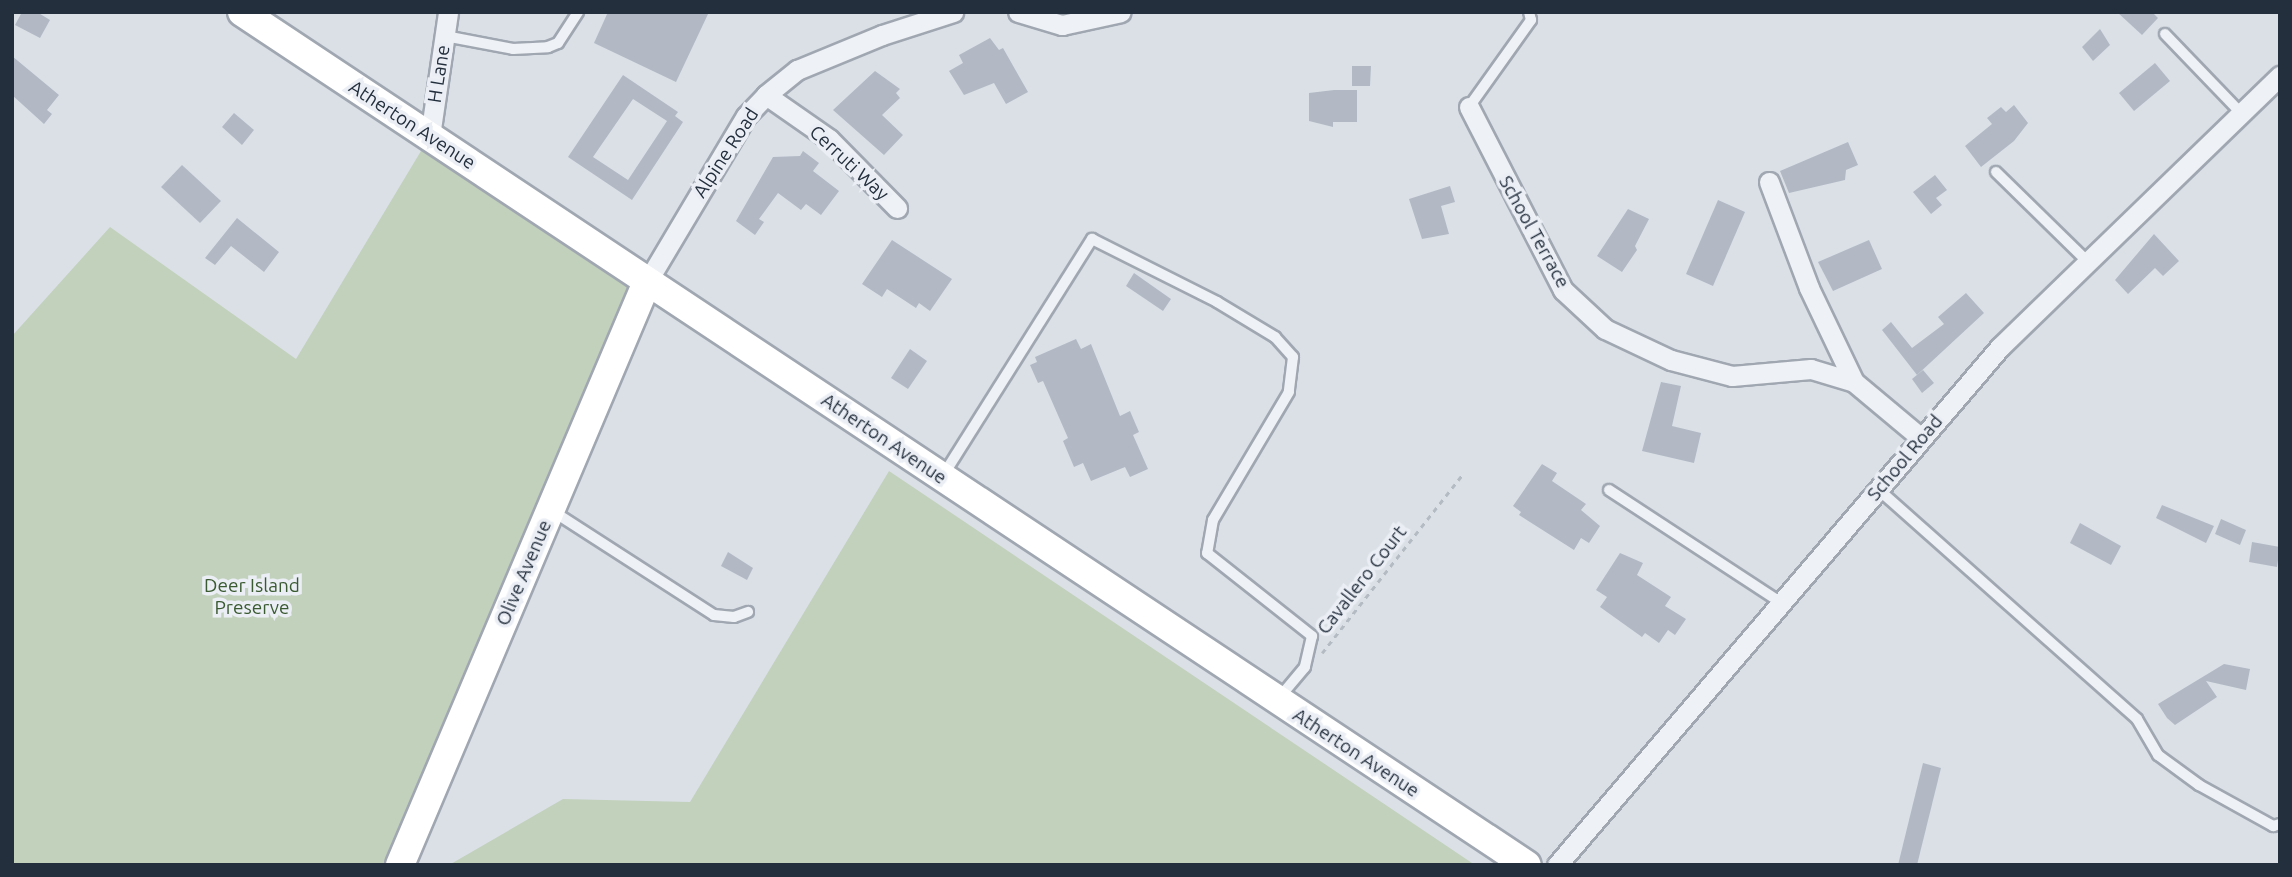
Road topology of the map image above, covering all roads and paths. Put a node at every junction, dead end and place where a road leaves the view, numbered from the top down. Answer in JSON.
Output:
{"nodes":[{"id":1,"x":242,"y":12,"type":"edge"},
{"id":2,"x":449,"y":12,"type":"edge"},
{"id":3,"x":578,"y":12,"type":"edge"},
{"id":4,"x":1018,"y":12,"type":"edge"},
{"id":5,"x":1121,"y":12,"type":"edge"},
{"id":6,"x":1529,"y":12,"type":"edge"},
{"id":7,"x":951,"y":13,"type":"edge"},
{"id":8,"x":2165,"y":34,"type":"dead end"},
{"id":9,"x":445,"y":36,"type":"junction"},
{"id":10,"x":2280,"y":76,"type":"edge"},
{"id":11,"x":766,"y":95,"type":"junction"},
{"id":12,"x":1469,"y":107,"type":"joint"},
{"id":13,"x":2241,"y":113,"type":"junction"},
{"id":14,"x":430,"y":136,"type":"junction"},
{"id":15,"x":1996,"y":172,"type":"dead end"},
{"id":16,"x":1769,"y":182,"type":"dead end"},
{"id":17,"x":897,"y":208,"type":"dead end"},
{"id":18,"x":2086,"y":261,"type":"junction"},
{"id":19,"x":647,"y":282,"type":"junction"},
{"id":20,"x":1854,"y":382,"type":"junction"},
{"id":21,"x":1922,"y":438,"type":"junction"},
{"id":22,"x":1463,"y":474,"type":"dead end"},
{"id":23,"x":942,"y":478,"type":"junction"},
{"id":24,"x":1878,"y":489,"type":"junction"},
{"id":25,"x":1609,"y":490,"type":"dead end"},
{"id":26,"x":551,"y":510,"type":"junction"},
{"id":27,"x":1782,"y":603,"type":"junction"},
{"id":28,"x":748,"y":612,"type":"dead end"},
{"id":29,"x":1316,"y":660,"type":"dead end"},
{"id":30,"x":1277,"y":700,"type":"junction"},
{"id":31,"x":2280,"y":824,"type":"edge"},
{"id":32,"x":400,"y":865,"type":"edge"},
{"id":33,"x":1527,"y":865,"type":"edge"},
{"id":34,"x":1557,"y":865,"type":"edge"}],
"edges":[{"from":1,"to":14,"type":"main road","name":"Atherton Avenue"},
{"from":2,"to":9,"type":"street","name":"H Lane"},
{"from":3,"to":9,"type":"lane"},
{"from":4,"to":5,"type":"street"},
{"from":6,"to":12,"type":"lane","name":"School Terrace"},
{"from":7,"to":11,"type":"street","name":"Alpine Road"},
{"from":8,"to":13,"type":"lane"},
{"from":9,"to":14,"type":"street","name":"H Lane"},
{"from":10,"to":13,"type":"street","name":"School Road"},
{"from":11,"to":17,"type":"street","name":"Cerruti Way"},
{"from":11,"to":19,"type":"street","name":"Alpine Road"},
{"from":12,"to":20,"type":"street","name":"School Terrace"},
{"from":13,"to":18,"type":"street","name":"School Road"},
{"from":14,"to":19,"type":"main road","name":"Atherton Avenue"},
{"from":15,"to":18,"type":"lane"},
{"from":16,"to":20,"type":"street","name":"School Terrace"},
{"from":18,"to":21,"type":"street","name":"School Road"},
{"from":19,"to":23,"type":"main road","name":"Atherton Avenue"},
{"from":19,"to":26,"type":"main road","name":"Olive Avenue"},
{"from":20,"to":21,"type":"street","name":"School Terrace"},
{"from":21,"to":24,"type":"street","name":"School Road"},
{"from":22,"to":29,"type":"path","name":"Cavallero Court"},
{"from":23,"to":30,"type":"main road","name":"Atherton Avenue"},
{"from":23,"to":30,"type":"lane"},
{"from":24,"to":27,"type":"street","name":"School Road"},
{"from":24,"to":31,"type":"lane"},
{"from":25,"to":27,"type":"lane"},
{"from":26,"to":28,"type":"lane"},
{"from":26,"to":32,"type":"main road","name":"Olive Avenue"},
{"from":27,"to":34,"type":"street","name":"School Road"},
{"from":30,"to":33,"type":"main road","name":"Atherton Avenue"}]}
